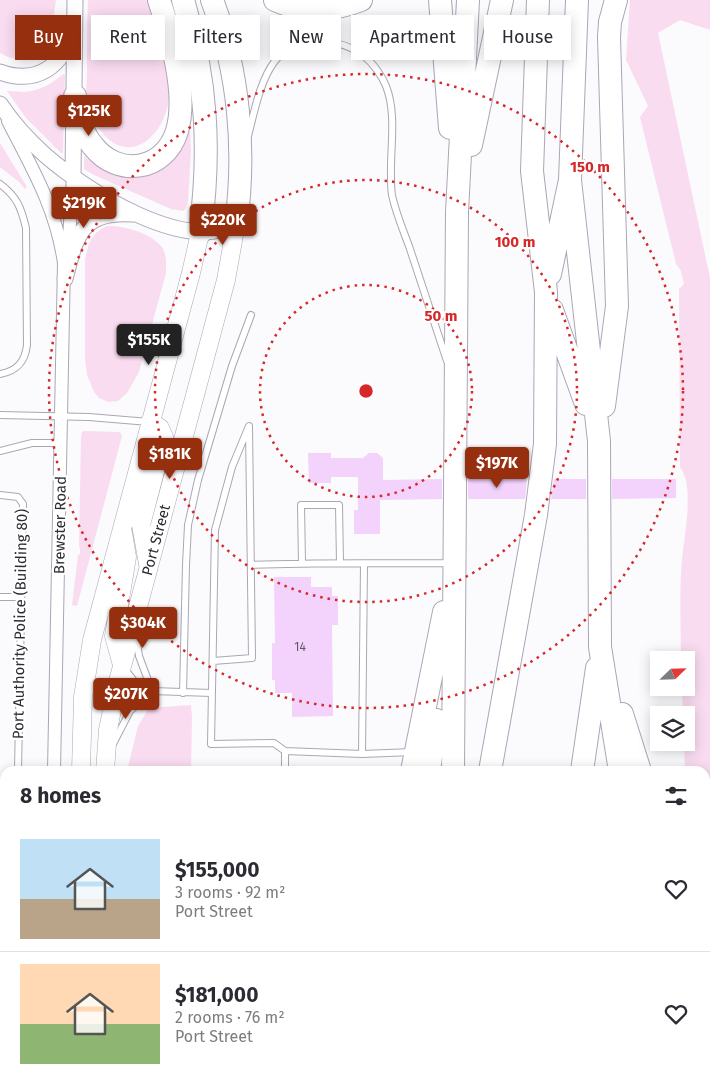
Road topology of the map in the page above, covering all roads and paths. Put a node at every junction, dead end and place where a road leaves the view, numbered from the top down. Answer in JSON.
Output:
{"nodes":[{"id":1,"x":159,"y":0,"type":"edge"},
{"id":2,"x":183,"y":0,"type":"edge"},
{"id":3,"x":212,"y":0,"type":"edge"},
{"id":4,"x":275,"y":0,"type":"edge"},
{"id":5,"x":361,"y":0,"type":"edge"},
{"id":6,"x":440,"y":0,"type":"edge"},
{"id":7,"x":468,"y":0,"type":"edge"},
{"id":8,"x":502,"y":0,"type":"edge"},
{"id":9,"x":538,"y":0,"type":"edge"},
{"id":10,"x":577,"y":0,"type":"edge"},
{"id":11,"x":616,"y":0,"type":"edge"},
{"id":12,"x":75,"y":5,"type":"edge"},
{"id":13,"x":0,"y":72,"type":"edge"},
{"id":14,"x":75,"y":96,"type":"junction"},
{"id":15,"x":0,"y":104,"type":"edge"},
{"id":16,"x":241,"y":164,"type":"junction"},
{"id":17,"x":73,"y":177,"type":"junction"},
{"id":18,"x":570,"y":180,"type":"junction"},
{"id":19,"x":0,"y":184,"type":"edge"},
{"id":20,"x":457,"y":212,"type":"junction"},
{"id":21,"x":136,"y":214,"type":"junction"},
{"id":22,"x":236,"y":224,"type":"junction"},
{"id":23,"x":200,"y":233,"type":"junction"},
{"id":24,"x":65,"y":279,"type":"junction"},
{"id":25,"x":546,"y":292,"type":"junction"},
{"id":26,"x":251,"y":315,"type":"dead end"},
{"id":27,"x":0,"y":374,"type":"edge"},
{"id":28,"x":456,"y":386,"type":"junction"},
{"id":29,"x":0,"y":415,"type":"edge"},
{"id":30,"x":62,"y":417,"type":"junction"},
{"id":31,"x":150,"y":422,"type":"junction"},
{"id":32,"x":599,"y":441,"type":"junction"},
{"id":33,"x":62,"y":443,"type":"junction"},
{"id":34,"x":0,"y":451,"type":"edge"},
{"id":35,"x":0,"y":495,"type":"edge"},
{"id":36,"x":122,"y":528,"type":"junction"},
{"id":37,"x":455,"y":562,"type":"junction"},
{"id":38,"x":302,"y":563,"type":"junction"},
{"id":39,"x":340,"y":563,"type":"junction"},
{"id":40,"x":364,"y":564,"type":"junction"},
{"id":41,"x":250,"y":565,"type":"junction"},
{"id":42,"x":149,"y":566,"type":"junction"},
{"id":43,"x":0,"y":597,"type":"edge"},
{"id":44,"x":21,"y":598,"type":"junction"},
{"id":45,"x":133,"y":624,"type":"junction"},
{"id":46,"x":600,"y":647,"type":"junction"},
{"id":47,"x":212,"y":662,"type":"junction"},
{"id":48,"x":122,"y":665,"type":"junction"},
{"id":49,"x":152,"y":691,"type":"junction"},
{"id":50,"x":183,"y":692,"type":"junction"},
{"id":51,"x":212,"y":693,"type":"junction"},
{"id":52,"x":285,"y":751,"type":"junction"},
{"id":53,"x":362,"y":754,"type":"junction"},
{"id":54,"x":413,"y":762,"type":"edge"},
{"id":55,"x":18,"y":766,"type":"edge"},
{"id":56,"x":54,"y":766,"type":"edge"},
{"id":57,"x":81,"y":766,"type":"edge"},
{"id":58,"x":105,"y":766,"type":"edge"},
{"id":59,"x":285,"y":766,"type":"edge"},
{"id":60,"x":430,"y":766,"type":"edge"},
{"id":61,"x":453,"y":766,"type":"edge"},
{"id":62,"x":491,"y":766,"type":"edge"},
{"id":63,"x":583,"y":766,"type":"edge"},
{"id":64,"x":619,"y":766,"type":"edge"},
{"id":65,"x":638,"y":766,"type":"edge"}],
"edges":[{"from":1,"to":14,"type":"highway"},
{"from":2,"to":23,"type":"highway"},
{"from":3,"to":16,"type":"highway"},
{"from":4,"to":5,"type":"highway"},
{"from":6,"to":20,"type":"highway"},
{"from":7,"to":20,"type":"highway"},
{"from":8,"to":20,"type":"highway"},
{"from":9,"to":25,"type":"highway"},
{"from":10,"to":18,"type":"highway"},
{"from":11,"to":32,"type":"highway"},
{"from":12,"to":13,"type":"street"},
{"from":12,"to":14,"type":"street","name":"Brewster Road"},
{"from":14,"to":17,"type":"street","name":"Brewster Road"},
{"from":15,"to":17,"type":"street","name":"Brewster Road"},
{"from":15,"to":24,"type":"street","name":"Brewster Road"},
{"from":16,"to":22,"type":"highway"},
{"from":16,"to":28,"type":"lane"},
{"from":17,"to":21,"type":"street","name":"Brewster Road"},
{"from":17,"to":24,"type":"street","name":"Brewster Road"},
{"from":18,"to":25,"type":"highway"},
{"from":18,"to":32,"type":"highway"},
{"from":19,"to":27,"type":"lane"},
{"from":20,"to":28,"type":"highway"},
{"from":21,"to":23,"type":"street","name":"Brewster Road"},
{"from":21,"to":24,"type":"street"},
{"from":22,"to":23,"type":"street","name":"Brewster Road"},
{"from":22,"to":42,"type":"main road","name":"Port Street"},
{"from":23,"to":31,"type":"main road"},
{"from":24,"to":30,"type":"street","name":"Brewster Road"},
{"from":25,"to":32,"type":"highway"},
{"from":25,"to":62,"type":"highway"},
{"from":26,"to":50,"type":"lane"},
{"from":28,"to":37,"type":"highway"},
{"from":29,"to":30,"type":"lane"},
{"from":30,"to":31,"type":"lane"},
{"from":30,"to":33,"type":"street","name":"Brewster Road"},
{"from":31,"to":36,"type":"main road"},
{"from":31,"to":42,"type":"main road"},
{"from":32,"to":46,"type":"highway"},
{"from":33,"to":34,"type":"lane"},
{"from":33,"to":56,"type":"street","name":"Brewster Road"},
{"from":35,"to":44,"type":"lane","name":"Port Authority Police (Building 80)"},
{"from":36,"to":48,"type":"main road"},
{"from":36,"to":57,"type":"main road"},
{"from":37,"to":40,"type":"lane"},
{"from":37,"to":54,"type":"highway"},
{"from":37,"to":60,"type":"highway"},
{"from":37,"to":61,"type":"highway"},
{"from":38,"to":39,"type":"lane"},
{"from":38,"to":39,"type":"lane"},
{"from":38,"to":41,"type":"lane"},
{"from":39,"to":40,"type":"lane"},
{"from":40,"to":53,"type":"lane"},
{"from":41,"to":47,"type":"lane"},
{"from":41,"to":47,"type":"lane"},
{"from":42,"to":45,"type":"main road","name":"Port Street"},
{"from":43,"to":44,"type":"lane"},
{"from":44,"to":55,"type":"lane","name":"Port Authority Police (Building 80)"},
{"from":45,"to":48,"type":"main road","name":"Port Street"},
{"from":45,"to":49,"type":"lane"},
{"from":46,"to":63,"type":"highway"},
{"from":46,"to":64,"type":"highway"},
{"from":46,"to":65,"type":"highway"},
{"from":47,"to":51,"type":"lane"},
{"from":48,"to":49,"type":"lane"},
{"from":48,"to":58,"type":"main road","name":"Port Street"},
{"from":49,"to":50,"type":"lane"},
{"from":49,"to":58,"type":"lane"},
{"from":50,"to":51,"type":"lane"},
{"from":51,"to":52,"type":"lane"},
{"from":52,"to":53,"type":"lane"},
{"from":52,"to":59,"type":"lane"},
{"from":53,"to":54,"type":"lane"}]}
